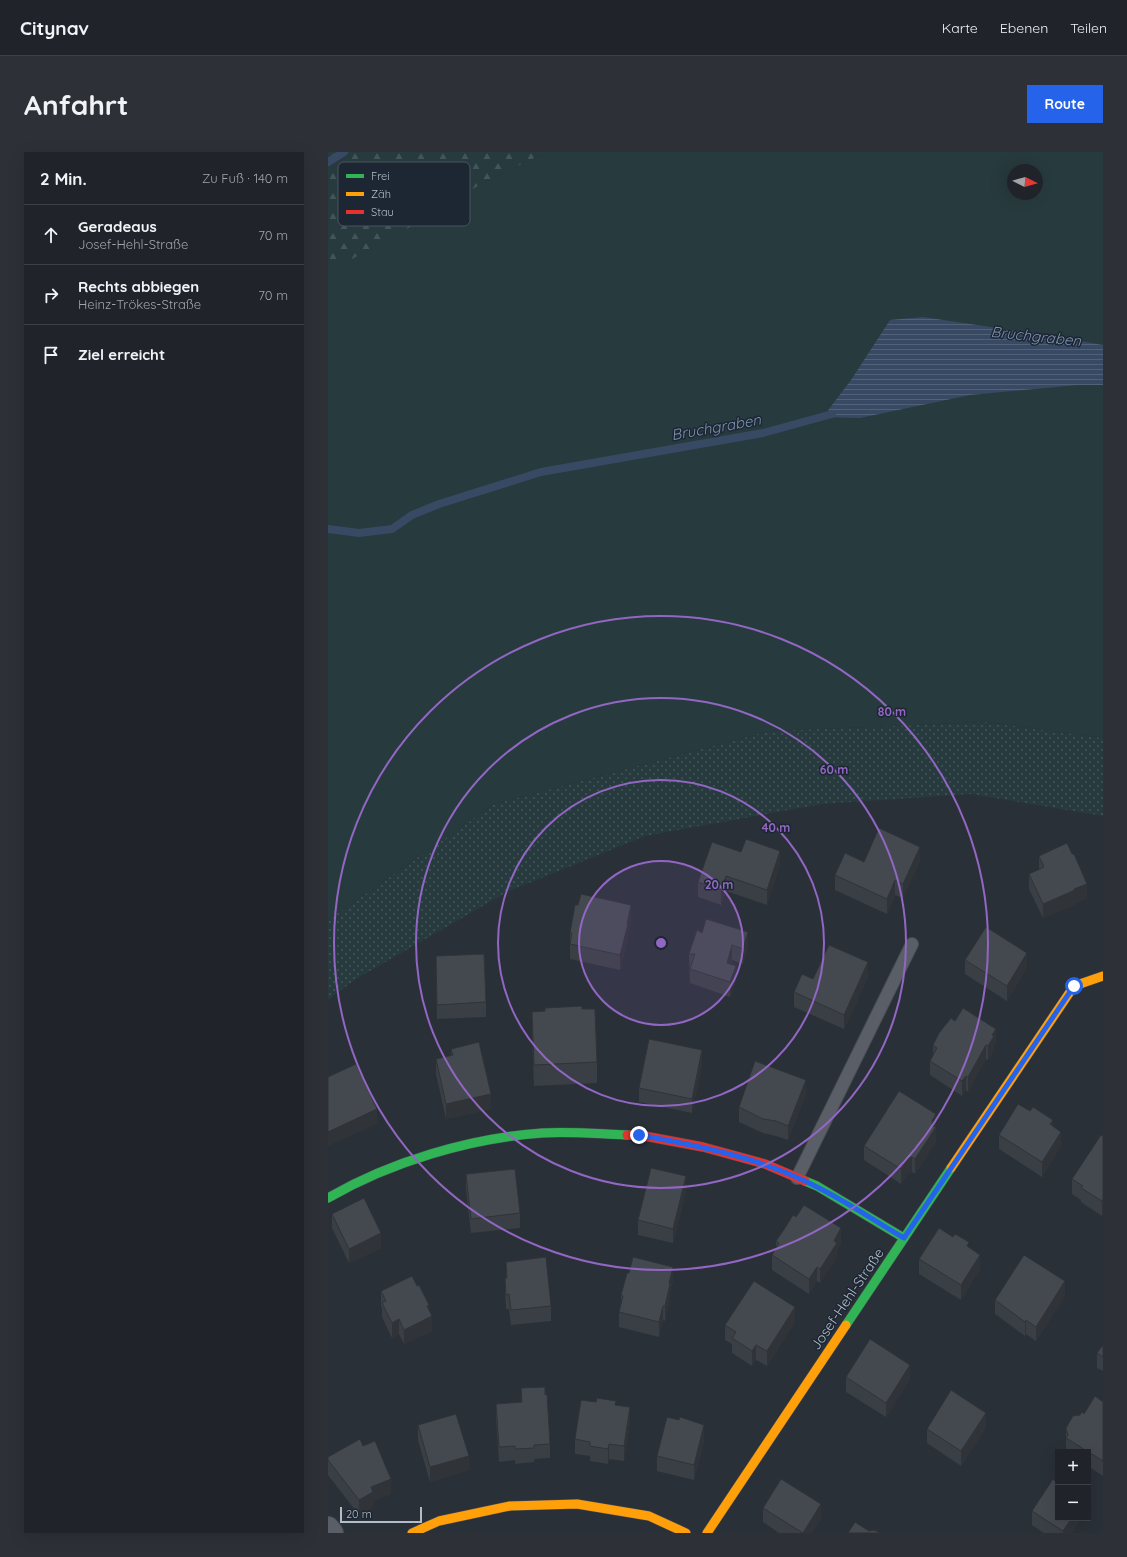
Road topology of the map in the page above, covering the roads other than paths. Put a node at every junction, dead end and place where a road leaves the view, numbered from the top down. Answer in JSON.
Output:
{"nodes":[{"id":1,"x":912,"y":944,"type":"dead end"},
{"id":2,"x":1103,"y":976,"type":"edge"},
{"id":3,"x":797,"y":1178,"type":"junction"},
{"id":4,"x":328,"y":1198,"type":"edge"},
{"id":5,"x":904,"y":1238,"type":"junction"},
{"id":6,"x":328,"y":1528,"type":"edge"},
{"id":7,"x":332,"y":1533,"type":"edge"},
{"id":8,"x":412,"y":1533,"type":"edge"},
{"id":9,"x":686,"y":1533,"type":"edge"},
{"id":10,"x":707,"y":1533,"type":"edge"}],
"edges":[{"from":1,"to":3,"type":"lane"},
{"from":2,"to":5,"type":"street","name":"Josef-Hehl-Straße"},
{"from":3,"to":4,"type":"street"},
{"from":3,"to":5,"type":"street"},
{"from":5,"to":10,"type":"street","name":"Josef-Hehl-Straße"},
{"from":6,"to":7,"type":"street"},
{"from":8,"to":9,"type":"street"}]}
